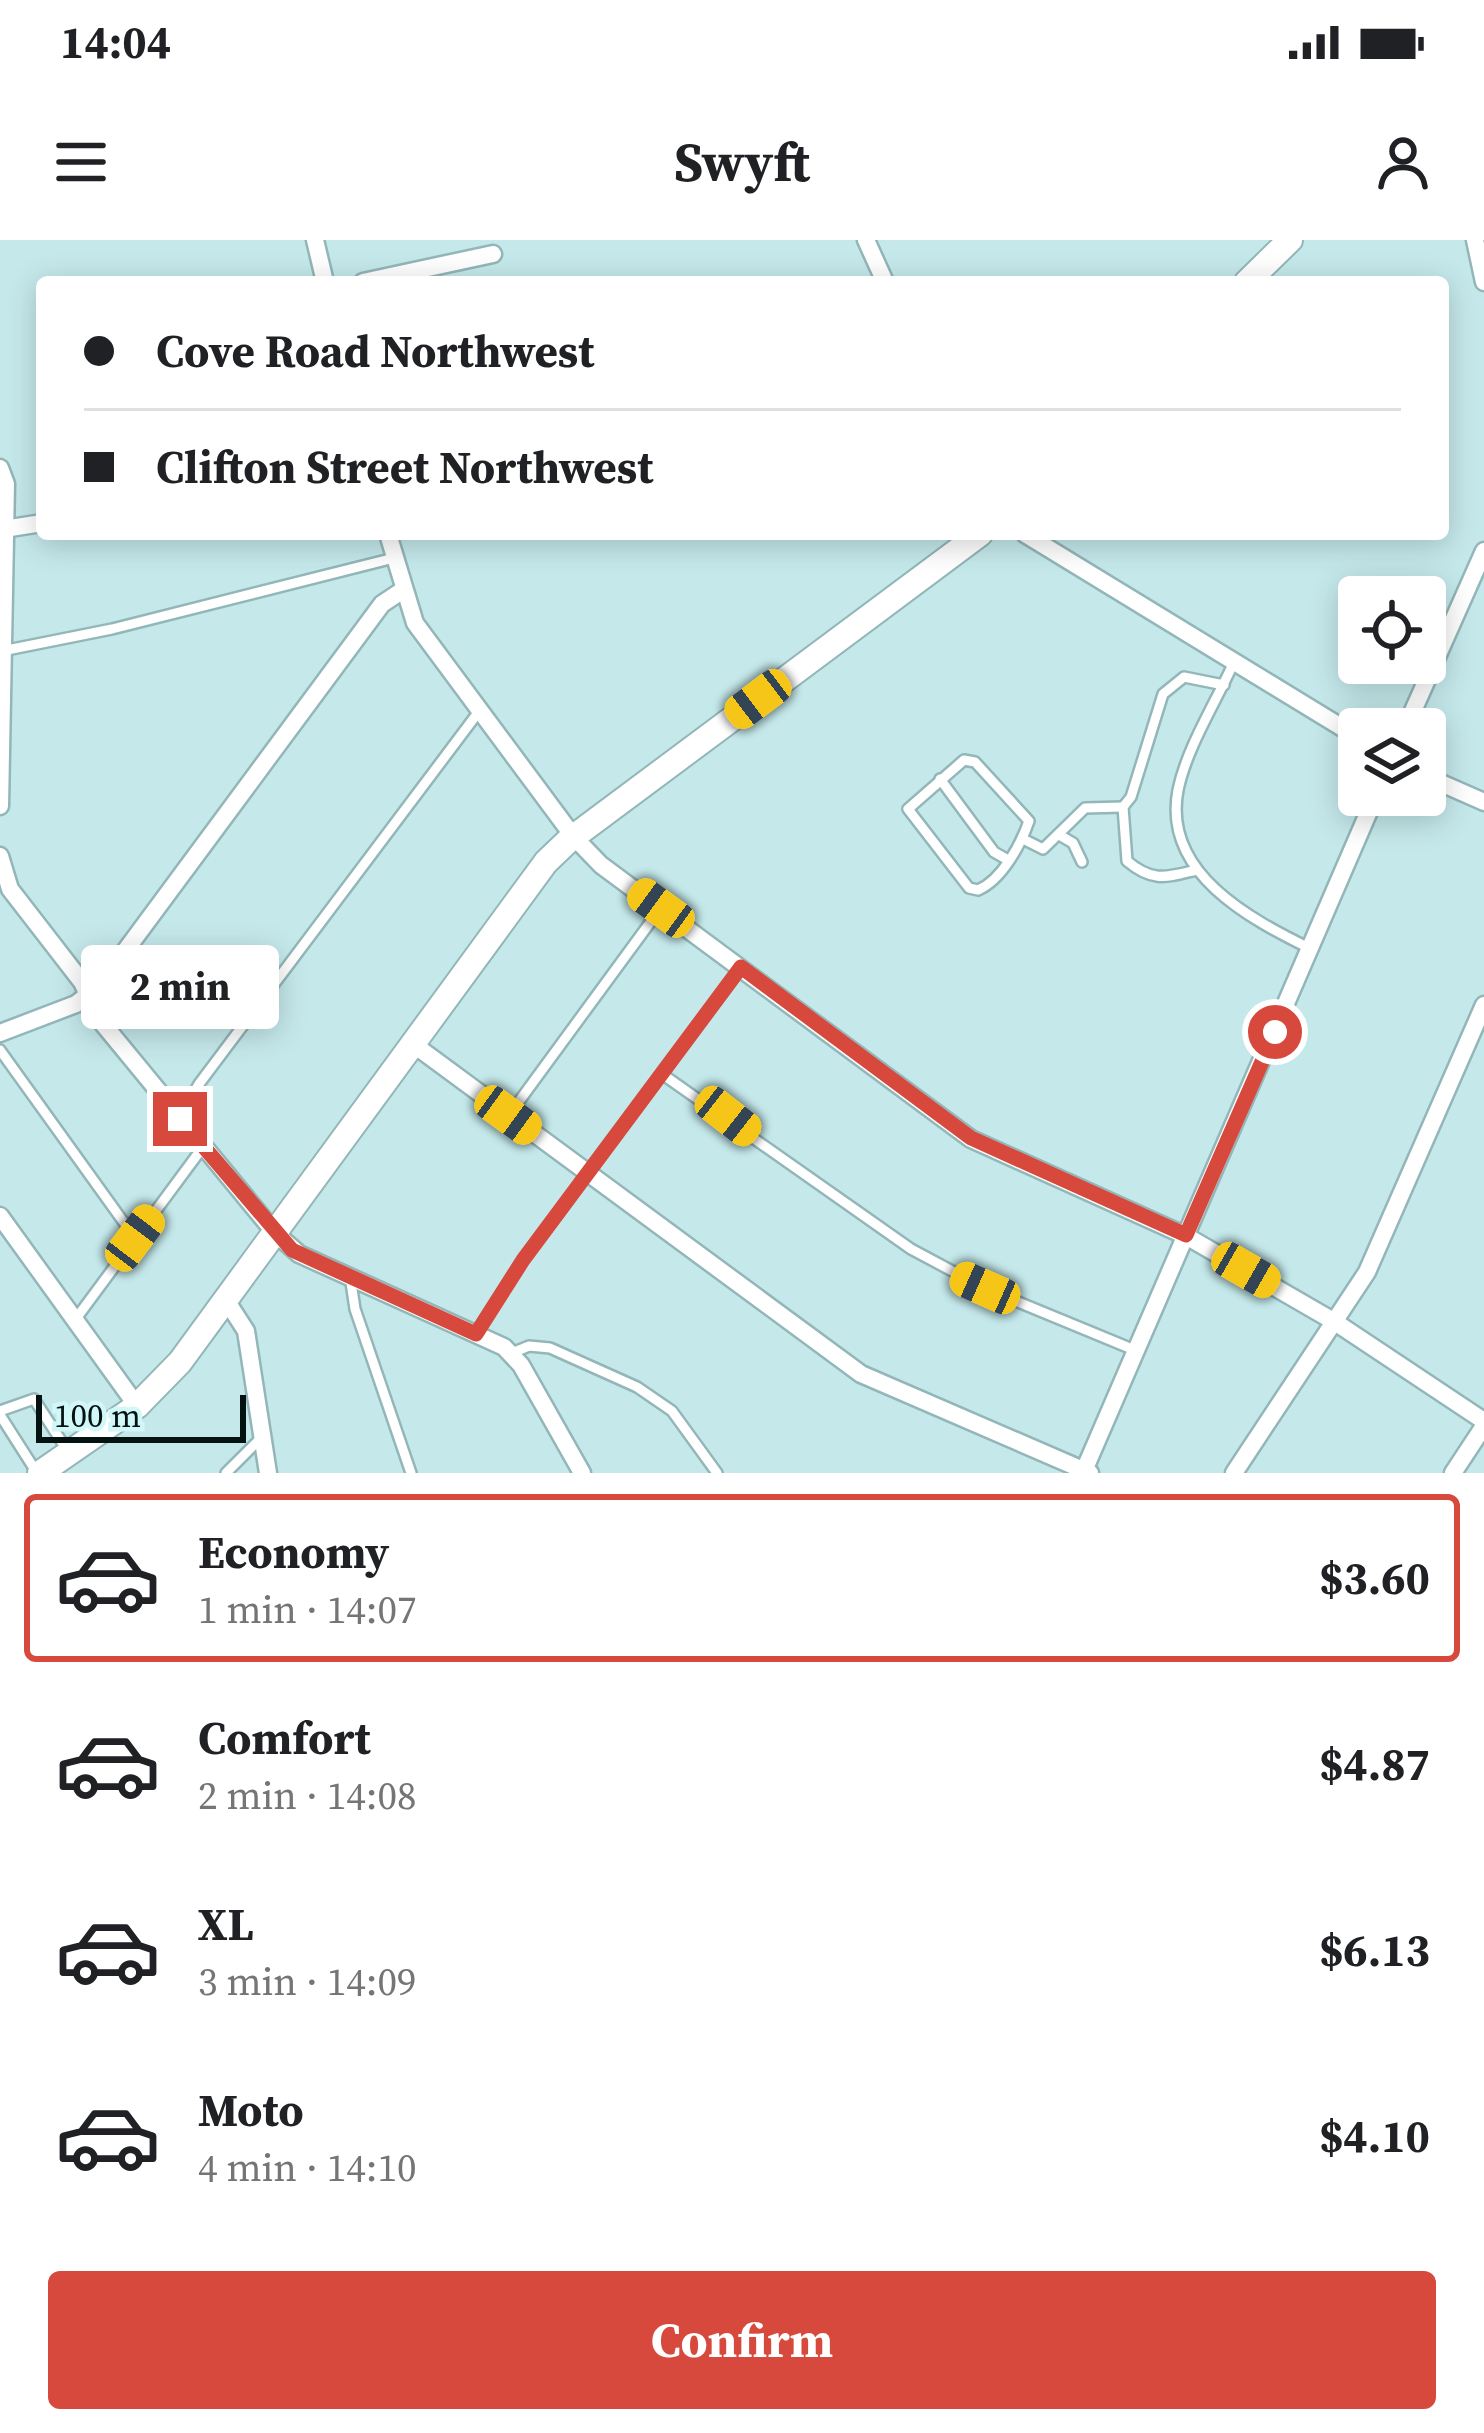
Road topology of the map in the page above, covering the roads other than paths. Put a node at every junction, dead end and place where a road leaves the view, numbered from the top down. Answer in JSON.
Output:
{"nodes":[{"id":1,"x":315,"y":240,"type":"edge"},
{"id":2,"x":866,"y":240,"type":"edge"},
{"id":3,"x":1290,"y":240,"type":"edge"},
{"id":4,"x":1475,"y":240,"type":"edge"},
{"id":5,"x":493,"y":254,"type":"dead end"},
{"id":6,"x":324,"y":276,"type":"edge"},
{"id":7,"x":391,"y":276,"type":"edge"},
{"id":8,"x":882,"y":276,"type":"edge"},
{"id":9,"x":1253,"y":276,"type":"edge"},
{"id":10,"x":1484,"y":281,"type":"edge"},
{"id":11,"x":0,"y":468,"type":"edge"},
{"id":12,"x":36,"y":525,"type":"edge"},
{"id":13,"x":4,"y":530,"type":"junction"},
{"id":14,"x":390,"y":540,"type":"edge"},
{"id":15,"x":972,"y":540,"type":"edge"},
{"id":16,"x":1035,"y":540,"type":"edge"},
{"id":17,"x":1484,"y":551,"type":"edge"},
{"id":18,"x":394,"y":558,"type":"junction"},
{"id":19,"x":403,"y":590,"type":"junction"},
{"id":20,"x":2,"y":651,"type":"edge"},
{"id":21,"x":1234,"y":662,"type":"junction"},
{"id":22,"x":1224,"y":685,"type":"junction"},
{"id":23,"x":1415,"y":708,"type":"edge"},
{"id":24,"x":480,"y":710,"type":"junction"},
{"id":25,"x":1338,"y":725,"type":"edge"},
{"id":26,"x":940,"y":779,"type":"junction"},
{"id":27,"x":1446,"y":785,"type":"edge"},
{"id":28,"x":1484,"y":802,"type":"edge"},
{"id":29,"x":0,"y":806,"type":"edge"},
{"id":30,"x":1123,"y":807,"type":"junction"},
{"id":31,"x":1367,"y":816,"type":"edge"},
{"id":32,"x":573,"y":836,"type":"junction"},
{"id":33,"x":1060,"y":836,"type":"junction"},
{"id":34,"x":1023,"y":839,"type":"junction"},
{"id":35,"x":1008,"y":860,"type":"junction"},
{"id":36,"x":0,"y":861,"type":"edge"},
{"id":37,"x":1082,"y":862,"type":"dead end"},
{"id":38,"x":1197,"y":870,"type":"junction"},
{"id":39,"x":661,"y":908,"type":"junction"},
{"id":40,"x":1311,"y":949,"type":"junction"},
{"id":41,"x":741,"y":967,"type":"junction"},
{"id":42,"x":89,"y":996,"type":"junction"},
{"id":43,"x":1484,"y":1005,"type":"edge"},
{"id":44,"x":0,"y":1033,"type":"edge"},
{"id":45,"x":413,"y":1044,"type":"junction"},
{"id":46,"x":0,"y":1050,"type":"edge"},
{"id":47,"x":662,"y":1074,"type":"junction"},
{"id":48,"x":508,"y":1115,"type":"junction"},
{"id":49,"x":180,"y":1119,"type":"junction"},
{"id":50,"x":202,"y":1147,"type":"junction"},
{"id":51,"x":589,"y":1174,"type":"junction"},
{"id":52,"x":0,"y":1216,"type":"edge"},
{"id":53,"x":275,"y":1233,"type":"junction"},
{"id":54,"x":1186,"y":1235,"type":"junction"},
{"id":55,"x":135,"y":1238,"type":"junction"},
{"id":56,"x":350,"y":1276,"type":"junction"},
{"id":57,"x":226,"y":1300,"type":"junction"},
{"id":58,"x":75,"y":1320,"type":"junction"},
{"id":59,"x":1335,"y":1322,"type":"junction"},
{"id":60,"x":476,"y":1334,"type":"junction"},
{"id":61,"x":1137,"y":1351,"type":"junction"},
{"id":62,"x":512,"y":1354,"type":"junction"},
{"id":63,"x":137,"y":1406,"type":"junction"},
{"id":64,"x":0,"y":1413,"type":"edge"},
{"id":65,"x":1484,"y":1424,"type":"edge"},
{"id":66,"x":262,"y":1437,"type":"junction"},
{"id":67,"x":70,"y":1455,"type":"junction"},
{"id":68,"x":1086,"y":1472,"type":"edge"},
{"id":69,"x":39,"y":1473,"type":"edge"},
{"id":70,"x":226,"y":1473,"type":"edge"},
{"id":71,"x":268,"y":1473,"type":"edge"},
{"id":72,"x":411,"y":1473,"type":"edge"},
{"id":73,"x":582,"y":1473,"type":"edge"},
{"id":74,"x":717,"y":1473,"type":"edge"},
{"id":75,"x":1234,"y":1473,"type":"edge"},
{"id":76,"x":1453,"y":1473,"type":"edge"}],
"edges":[{"from":1,"to":6,"type":"street"},
{"from":2,"to":8,"type":"street"},
{"from":3,"to":9,"type":"main road"},
{"from":4,"to":10,"type":"street"},
{"from":5,"to":7,"type":"street"},
{"from":11,"to":13,"type":"street"},
{"from":12,"to":13,"type":"street"},
{"from":13,"to":20,"type":"street"},
{"from":14,"to":18,"type":"street"},
{"from":15,"to":32,"type":"main road"},
{"from":16,"to":21,"type":"street"},
{"from":17,"to":23,"type":"street"},
{"from":18,"to":19,"type":"street"},
{"from":18,"to":20,"type":"lane"},
{"from":19,"to":24,"type":"street"},
{"from":19,"to":42,"type":"street"},
{"from":20,"to":29,"type":"street"},
{"from":21,"to":22,"type":"lane"},
{"from":21,"to":25,"type":"street"},
{"from":22,"to":30,"type":"lane"},
{"from":22,"to":38,"type":"lane"},
{"from":24,"to":32,"type":"street"},
{"from":24,"to":49,"type":"lane"},
{"from":26,"to":34,"type":"lane"},
{"from":26,"to":35,"type":"lane"},
{"from":26,"to":35,"type":"lane"},
{"from":27,"to":28,"type":"street"},
{"from":30,"to":33,"type":"lane"},
{"from":30,"to":38,"type":"lane"},
{"from":31,"to":40,"type":"street"},
{"from":32,"to":39,"type":"street"},
{"from":32,"to":45,"type":"main road"},
{"from":33,"to":34,"type":"lane"},
{"from":33,"to":37,"type":"lane"},
{"from":34,"to":35,"type":"lane"},
{"from":36,"to":42,"type":"street"},
{"from":38,"to":40,"type":"lane"},
{"from":39,"to":41,"type":"street"},
{"from":39,"to":48,"type":"lane"},
{"from":40,"to":54,"type":"street"},
{"from":41,"to":47,"type":"lane"},
{"from":41,"to":54,"type":"street"},
{"from":42,"to":44,"type":"street"},
{"from":42,"to":49,"type":"street"},
{"from":43,"to":59,"type":"street"},
{"from":45,"to":48,"type":"street"},
{"from":45,"to":53,"type":"main road"},
{"from":46,"to":55,"type":"lane"},
{"from":47,"to":51,"type":"lane"},
{"from":47,"to":61,"type":"lane"},
{"from":48,"to":51,"type":"street"},
{"from":49,"to":50,"type":"street"},
{"from":50,"to":53,"type":"street"},
{"from":50,"to":55,"type":"lane"},
{"from":51,"to":60,"type":"lane"},
{"from":51,"to":68,"type":"street"},
{"from":52,"to":58,"type":"street"},
{"from":53,"to":56,"type":"street"},
{"from":53,"to":57,"type":"main road"},
{"from":54,"to":59,"type":"street"},
{"from":54,"to":61,"type":"street"},
{"from":55,"to":58,"type":"lane"},
{"from":56,"to":60,"type":"street"},
{"from":56,"to":72,"type":"lane"},
{"from":57,"to":63,"type":"main road"},
{"from":57,"to":66,"type":"street"},
{"from":58,"to":63,"type":"street"},
{"from":59,"to":65,"type":"street"},
{"from":59,"to":75,"type":"street"},
{"from":60,"to":62,"type":"street"},
{"from":61,"to":68,"type":"street"},
{"from":62,"to":73,"type":"street"},
{"from":62,"to":74,"type":"lane"},
{"from":63,"to":67,"type":"main road"},
{"from":64,"to":67,"type":"lane"},
{"from":64,"to":69,"type":"lane"},
{"from":65,"to":76,"type":"street"},
{"from":66,"to":70,"type":"lane"},
{"from":66,"to":71,"type":"street"},
{"from":67,"to":69,"type":"main road"}]}
